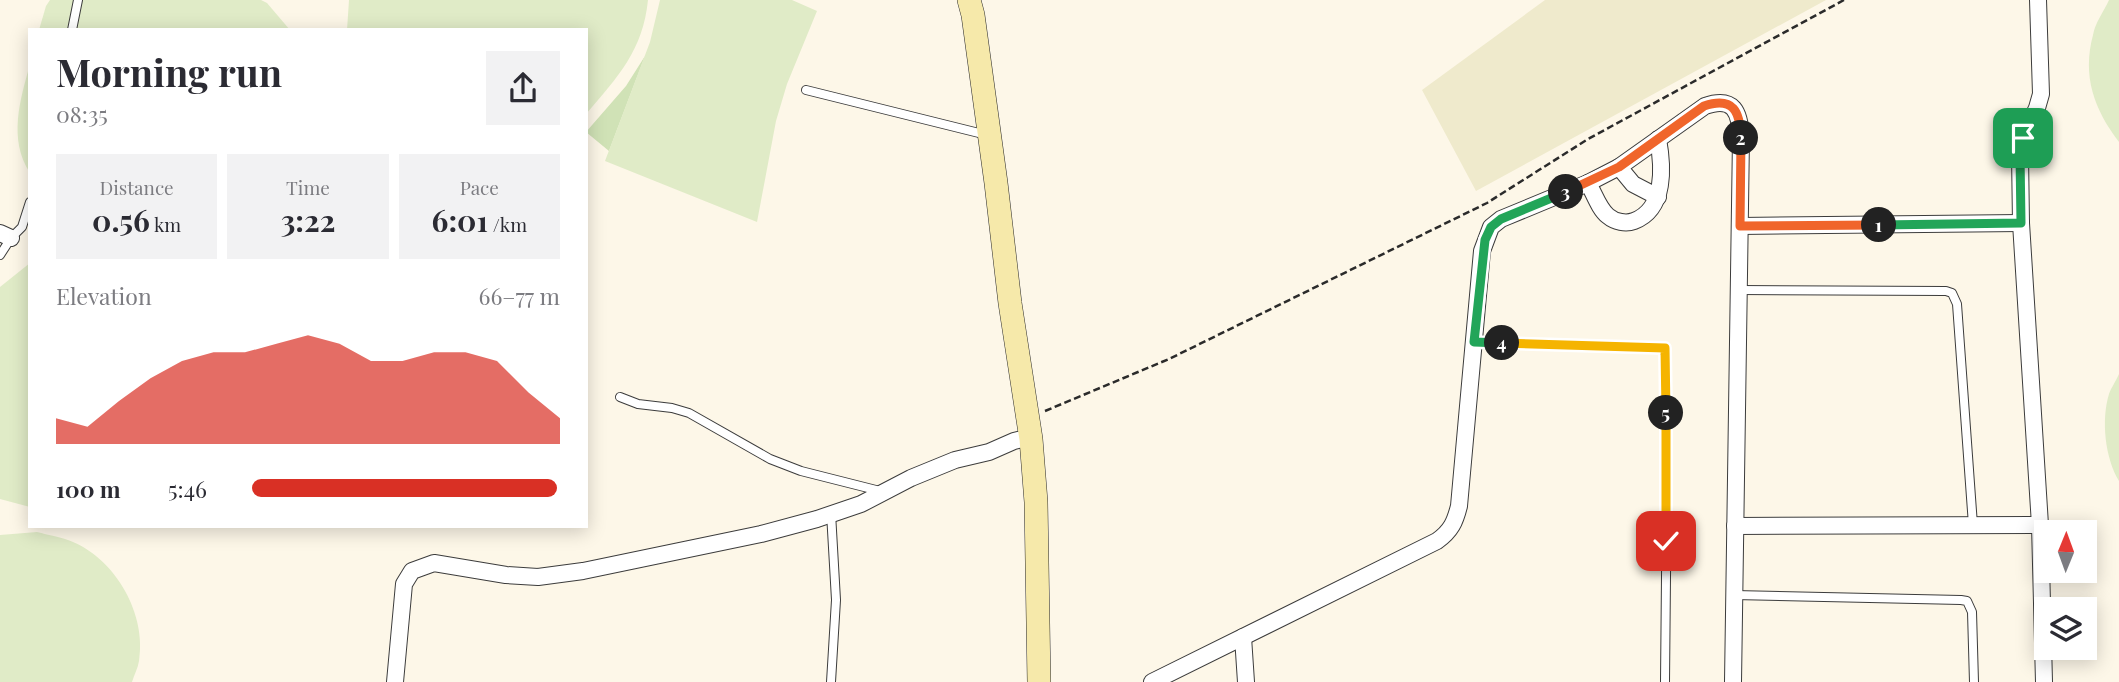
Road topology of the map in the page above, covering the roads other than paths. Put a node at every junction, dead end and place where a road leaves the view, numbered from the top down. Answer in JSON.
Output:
{"nodes":[{"id":1,"x":78,"y":0,"type":"edge"},
{"id":2,"x":969,"y":0,"type":"edge"},
{"id":3,"x":2038,"y":0,"type":"edge"},
{"id":4,"x":72,"y":28,"type":"edge"},
{"id":5,"x":806,"y":90,"type":"dead end"},
{"id":6,"x":989,"y":136,"type":"junction"},
{"id":7,"x":1658,"y":139,"type":"junction"},
{"id":8,"x":1619,"y":167,"type":"junction"},
{"id":9,"x":1588,"y":183,"type":"junction"},
{"id":10,"x":1658,"y":197,"type":"junction"},
{"id":11,"x":28,"y":208,"type":"edge"},
{"id":12,"x":2021,"y":223,"type":"junction"},
{"id":13,"x":1740,"y":226,"type":"junction"},
{"id":14,"x":6,"y":236,"type":"edge"},
{"id":15,"x":0,"y":255,"type":"edge"},
{"id":16,"x":1739,"y":290,"type":"junction"},
{"id":17,"x":1474,"y":342,"type":"junction"},
{"id":18,"x":620,"y":397,"type":"dead end"},
{"id":19,"x":1029,"y":428,"type":"junction"},
{"id":20,"x":883,"y":492,"type":"junction"},
{"id":21,"x":831,"y":513,"type":"junction"},
{"id":22,"x":2040,"y":520,"type":"edge"},
{"id":23,"x":1973,"y":525,"type":"junction"},
{"id":24,"x":2034,"y":525,"type":"edge"},
{"id":25,"x":1735,"y":526,"type":"junction"},
{"id":26,"x":2041,"y":583,"type":"edge"},
{"id":27,"x":1734,"y":595,"type":"junction"},
{"id":28,"x":1243,"y":637,"type":"junction"},
{"id":29,"x":395,"y":682,"type":"edge"},
{"id":30,"x":831,"y":682,"type":"edge"},
{"id":31,"x":1039,"y":682,"type":"edge"},
{"id":32,"x":1152,"y":682,"type":"edge"},
{"id":33,"x":1246,"y":682,"type":"edge"},
{"id":34,"x":1665,"y":682,"type":"edge"},
{"id":35,"x":1734,"y":682,"type":"edge"},
{"id":36,"x":1974,"y":682,"type":"edge"},
{"id":37,"x":2043,"y":682,"type":"edge"}],
"edges":[{"from":1,"to":4,"type":"lane"},
{"from":2,"to":6,"type":"street"},
{"from":3,"to":12,"type":"street"},
{"from":5,"to":6,"type":"lane"},
{"from":6,"to":19,"type":"street"},
{"from":7,"to":8,"type":"street"},
{"from":7,"to":10,"type":"street"},
{"from":7,"to":13,"type":"street"},
{"from":8,"to":9,"type":"street"},
{"from":8,"to":10,"type":"street"},
{"from":9,"to":10,"type":"street"},
{"from":9,"to":17,"type":"street"},
{"from":11,"to":14,"type":"lane"},
{"from":12,"to":13,"type":"street"},
{"from":12,"to":22,"type":"street"},
{"from":13,"to":16,"type":"street"},
{"from":14,"to":15,"type":"lane"},
{"from":16,"to":23,"type":"lane"},
{"from":16,"to":25,"type":"street"},
{"from":17,"to":28,"type":"street"},
{"from":17,"to":34,"type":"lane"},
{"from":18,"to":20,"type":"lane"},
{"from":19,"to":20,"type":"street"},
{"from":19,"to":31,"type":"street"},
{"from":20,"to":21,"type":"street"},
{"from":21,"to":29,"type":"street"},
{"from":21,"to":30,"type":"lane"},
{"from":23,"to":24,"type":"street"},
{"from":23,"to":25,"type":"street"},
{"from":25,"to":27,"type":"street"},
{"from":26,"to":37,"type":"street"},
{"from":27,"to":35,"type":"street"},
{"from":27,"to":36,"type":"lane"},
{"from":28,"to":32,"type":"street"},
{"from":28,"to":33,"type":"street"}]}
